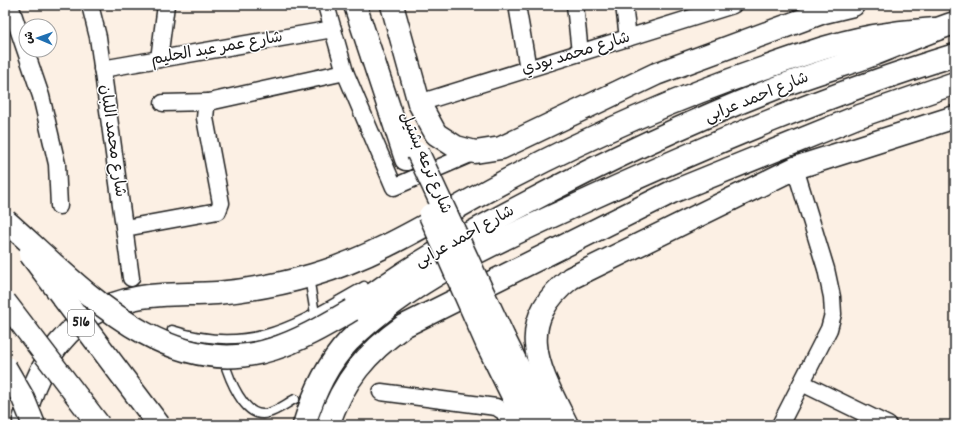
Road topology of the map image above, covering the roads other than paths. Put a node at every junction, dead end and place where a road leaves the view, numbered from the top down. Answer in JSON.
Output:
{"nodes":[{"id":1,"x":10,"y":5,"type":"edge"},
{"id":2,"x":90,"y":5,"type":"edge"},
{"id":3,"x":166,"y":5,"type":"edge"},
{"id":4,"x":326,"y":5,"type":"edge"},
{"id":5,"x":355,"y":5,"type":"edge"},
{"id":6,"x":368,"y":5,"type":"edge"},
{"id":7,"x":392,"y":5,"type":"edge"},
{"id":8,"x":517,"y":5,"type":"edge"},
{"id":9,"x":575,"y":5,"type":"edge"},
{"id":10,"x":624,"y":5,"type":"edge"},
{"id":11,"x":733,"y":5,"type":"edge"},
{"id":12,"x":853,"y":5,"type":"edge"},
{"id":13,"x":692,"y":11,"type":"edge"},
{"id":14,"x":955,"y":23,"type":"edge"},
{"id":15,"x":333,"y":29,"type":"junction"},
{"id":16,"x":934,"y":29,"type":"junction"},
{"id":17,"x":628,"y":38,"type":"junction"},
{"id":18,"x":580,"y":53,"type":"junction"},
{"id":19,"x":955,"y":55,"type":"edge"},
{"id":20,"x":159,"y":59,"type":"junction"},
{"id":21,"x":102,"y":69,"type":"junction"},
{"id":22,"x":528,"y":69,"type":"junction"},
{"id":23,"x":344,"y":72,"type":"junction"},
{"id":24,"x":955,"y":83,"type":"edge"},
{"id":25,"x":209,"y":102,"type":"junction"},
{"id":26,"x":163,"y":103,"type":"dead end"},
{"id":27,"x":419,"y":103,"type":"junction"},
{"id":28,"x":955,"y":117,"type":"edge"},
{"id":29,"x":475,"y":152,"type":"junction"},
{"id":30,"x":412,"y":156,"type":"junction"},
{"id":31,"x":795,"y":168,"type":"junction"},
{"id":32,"x":59,"y":206,"type":"dead end"},
{"id":33,"x":5,"y":220,"type":"edge"},
{"id":34,"x":125,"y":228,"type":"junction"},
{"id":35,"x":309,"y":276,"type":"junction"},
{"id":36,"x":131,"y":278,"type":"dead end"},
{"id":37,"x":364,"y":286,"type":"dead end"},
{"id":38,"x":5,"y":302,"type":"edge"},
{"id":39,"x":314,"y":314,"type":"junction"},
{"id":40,"x":172,"y":330,"type":"dead end"},
{"id":41,"x":220,"y":339,"type":"junction"},
{"id":42,"x":496,"y":342,"type":"junction"},
{"id":43,"x":5,"y":367,"type":"edge"},
{"id":44,"x":802,"y":383,"type":"junction"},
{"id":45,"x":382,"y":392,"type":"dead end"},
{"id":46,"x":295,"y":399,"type":"dead end"},
{"id":47,"x":23,"y":425,"type":"edge"},
{"id":48,"x":34,"y":425,"type":"edge"},
{"id":49,"x":98,"y":425,"type":"edge"},
{"id":50,"x":159,"y":425,"type":"edge"},
{"id":51,"x":304,"y":425,"type":"edge"},
{"id":52,"x":328,"y":425,"type":"edge"},
{"id":53,"x":510,"y":425,"type":"edge"},
{"id":54,"x":527,"y":425,"type":"edge"},
{"id":55,"x":547,"y":425,"type":"edge"},
{"id":56,"x":568,"y":425,"type":"edge"},
{"id":57,"x":780,"y":425,"type":"edge"},
{"id":58,"x":888,"y":425,"type":"edge"}],
"edges":[{"from":1,"to":32,"type":"street"},
{"from":2,"to":21,"type":"street","name":"شارع محمد اللبان"},
{"from":3,"to":20,"type":"street"},
{"from":4,"to":15,"type":"street"},
{"from":5,"to":30,"type":"main road","name":"شارع ترعه بشتيل"},
{"from":6,"to":30,"type":"main road","name":"شارع ترعه بشتيل"},
{"from":7,"to":27,"type":"main road"},
{"from":8,"to":22,"type":"street"},
{"from":9,"to":18,"type":"street"},
{"from":10,"to":17,"type":"street"},
{"from":11,"to":13,"type":"street","name":"شارع محمد بودي"},
{"from":12,"to":29,"type":"main road"},
{"from":13,"to":17,"type":"street","name":"شارع محمد بودي"},
{"from":14,"to":16,"type":"main road","name":"شارع احمد عرابى"},
{"from":15,"to":20,"type":"street","name":"شارع عمر عبد الحليم"},
{"from":15,"to":23,"type":"street"},
{"from":16,"to":33,"type":"main road","name":"شارع احمد عرابى","bridge":true},
{"from":16,"to":35,"type":"main road"},
{"from":17,"to":18,"type":"street","name":"شارع محمد بودي"},
{"from":18,"to":22,"type":"street","name":"شارع محمد بودي"},
{"from":19,"to":51,"type":"main road","name":"شارع احمد عرابى"},
{"from":20,"to":21,"type":"street","name":"شارع عمر عبد الحليم"},
{"from":21,"to":34,"type":"street","name":"شارع محمد اللبان"},
{"from":22,"to":27,"type":"street","name":"شارع محمد بودي"},
{"from":23,"to":25,"type":"street"},
{"from":23,"to":29,"type":"street"},
{"from":24,"to":52,"type":"main road"},
{"from":25,"to":26,"type":"street"},
{"from":25,"to":34,"type":"street"},
{"from":27,"to":29,"type":"main road"},
{"from":28,"to":31,"type":"main road"},
{"from":30,"to":42,"type":"main road","name":"شارع ترعه بشتيل","bridge":true},
{"from":31,"to":44,"type":"street"},
{"from":31,"to":56,"type":"main road"},
{"from":33,"to":50,"type":"main road","number":"516","bridge":true},
{"from":34,"to":36,"type":"street","name":"شارع محمد اللبان"},
{"from":35,"to":39,"type":"lane"},
{"from":35,"to":47,"type":"main road"},
{"from":37,"to":39,"type":"lane"},
{"from":38,"to":49,"type":"main road","bridge":true},
{"from":39,"to":41,"type":"lane"},
{"from":40,"to":41,"type":"lane"},
{"from":41,"to":46,"type":"lane"},
{"from":42,"to":54,"type":"main road","name":"شارع ترعه بشتيل"},
{"from":42,"to":55,"type":"main road","name":"شارع ترعه بشتيل"},
{"from":43,"to":48,"type":"main road","bridge":true},
{"from":44,"to":57,"type":"street"},
{"from":44,"to":58,"type":"street"},
{"from":45,"to":53,"type":"street"}]}
